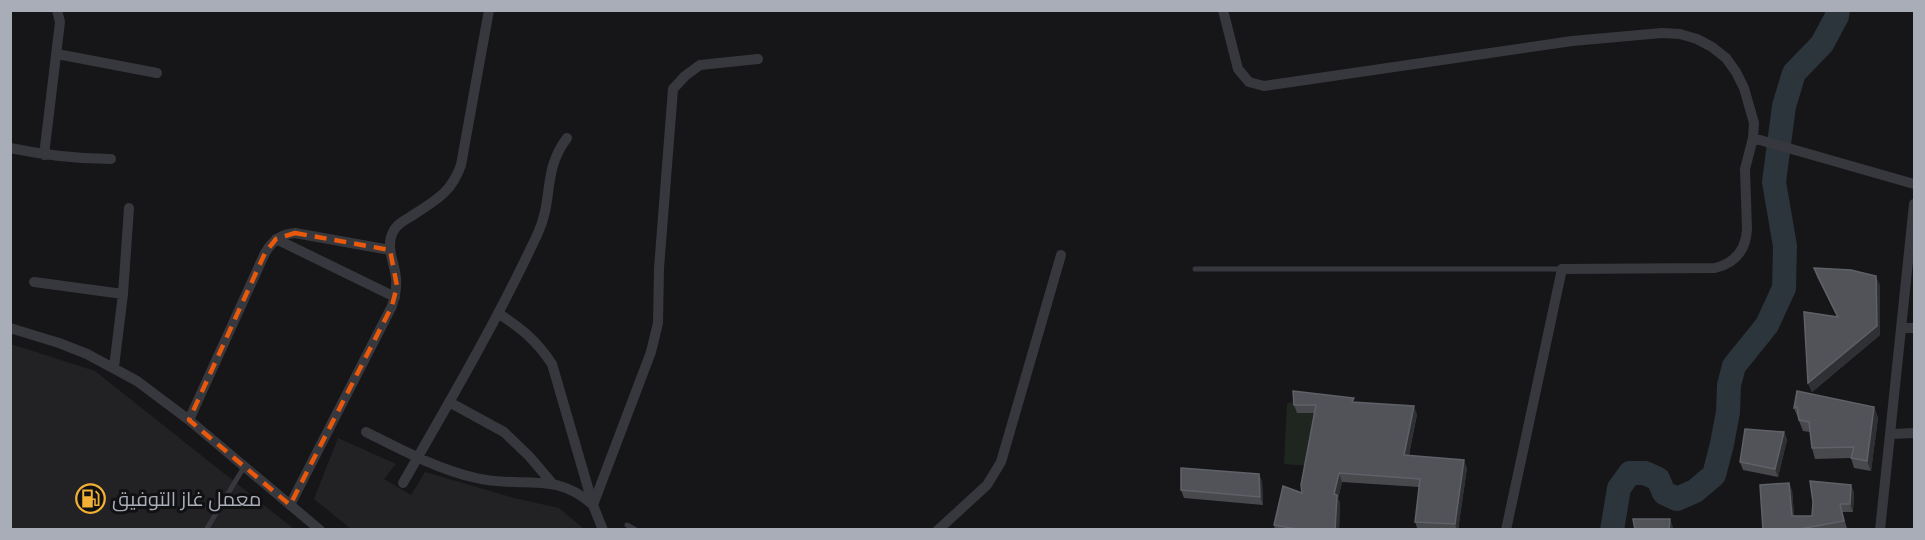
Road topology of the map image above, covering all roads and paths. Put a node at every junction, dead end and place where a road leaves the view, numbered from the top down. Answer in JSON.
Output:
{"nodes":[{"id":1,"x":57,"y":10,"type":"edge"},
{"id":2,"x":489,"y":10,"type":"edge"},
{"id":3,"x":1223,"y":10,"type":"edge"},
{"id":4,"x":57,"y":54,"type":"junction"},
{"id":5,"x":758,"y":59,"type":"dead end"},
{"id":6,"x":157,"y":73,"type":"dead end"},
{"id":7,"x":567,"y":138,"type":"dead end"},
{"id":8,"x":1754,"y":138,"type":"junction"},
{"id":9,"x":10,"y":148,"type":"edge"},
{"id":10,"x":44,"y":155,"type":"junction"},
{"id":11,"x":111,"y":159,"type":"dead end"},
{"id":12,"x":1914,"y":184,"type":"edge"},
{"id":13,"x":1914,"y":204,"type":"edge"},
{"id":14,"x":129,"y":208,"type":"dead end"},
{"id":15,"x":1913,"y":230,"type":"edge"},
{"id":16,"x":276,"y":238,"type":"junction"},
{"id":17,"x":390,"y":250,"type":"junction"},
{"id":18,"x":1060,"y":255,"type":"dead end"},
{"id":19,"x":1195,"y":269,"type":"dead end"},
{"id":20,"x":1562,"y":269,"type":"junction"},
{"id":21,"x":34,"y":282,"type":"dead end"},
{"id":22,"x":123,"y":294,"type":"junction"},
{"id":23,"x":395,"y":297,"type":"junction"},
{"id":24,"x":498,"y":313,"type":"junction"},
{"id":25,"x":10,"y":328,"type":"edge"},
{"id":26,"x":1902,"y":328,"type":"junction"},
{"id":27,"x":1914,"y":328,"type":"edge"},
{"id":28,"x":114,"y":367,"type":"junction"},
{"id":29,"x":449,"y":402,"type":"junction"},
{"id":30,"x":189,"y":420,"type":"junction"},
{"id":31,"x":366,"y":432,"type":"dead end"},
{"id":32,"x":1914,"y":433,"type":"edge"},
{"id":33,"x":1891,"y":434,"type":"junction"},
{"id":34,"x":418,"y":458,"type":"junction"},
{"id":35,"x":244,"y":466,"type":"junction"},
{"id":36,"x":403,"y":483,"type":"dead end"},
{"id":37,"x":552,"y":483,"type":"junction"},
{"id":38,"x":290,"y":505,"type":"junction"},
{"id":39,"x":593,"y":505,"type":"junction"},
{"id":40,"x":627,"y":525,"type":"dead end"},
{"id":41,"x":206,"y":530,"type":"edge"},
{"id":42,"x":320,"y":530,"type":"edge"},
{"id":43,"x":603,"y":530,"type":"edge"},
{"id":44,"x":636,"y":530,"type":"edge"},
{"id":45,"x":938,"y":530,"type":"edge"},
{"id":46,"x":1506,"y":530,"type":"edge"},
{"id":47,"x":1880,"y":530,"type":"edge"}],
"edges":[{"from":1,"to":4,"type":"street"},
{"from":2,"to":17,"type":"street"},
{"from":3,"to":8,"type":"street"},
{"from":4,"to":6,"type":"street"},
{"from":4,"to":10,"type":"street"},
{"from":5,"to":39,"type":"street"},
{"from":7,"to":24,"type":"street"},
{"from":8,"to":12,"type":"street"},
{"from":8,"to":20,"type":"street"},
{"from":9,"to":10,"type":"street"},
{"from":10,"to":11,"type":"street"},
{"from":13,"to":15,"type":"street"},
{"from":14,"to":22,"type":"street"},
{"from":15,"to":26,"type":"street"},
{"from":16,"to":17,"type":"street"},
{"from":16,"to":23,"type":"street"},
{"from":16,"to":30,"type":"street"},
{"from":17,"to":23,"type":"street"},
{"from":18,"to":45,"type":"street"},
{"from":19,"to":20,"type":"lane"},
{"from":20,"to":46,"type":"street"},
{"from":21,"to":22,"type":"street"},
{"from":22,"to":28,"type":"street"},
{"from":23,"to":38,"type":"street"},
{"from":24,"to":29,"type":"street"},
{"from":24,"to":39,"type":"street"},
{"from":25,"to":28,"type":"street"},
{"from":26,"to":27,"type":"street"},
{"from":26,"to":33,"type":"street"},
{"from":28,"to":30,"type":"street"},
{"from":29,"to":34,"type":"street"},
{"from":29,"to":37,"type":"street"},
{"from":30,"to":35,"type":"street"},
{"from":31,"to":34,"type":"street"},
{"from":32,"to":33,"type":"street"},
{"from":33,"to":47,"type":"street"},
{"from":34,"to":36,"type":"street"},
{"from":34,"to":37,"type":"street"},
{"from":35,"to":38,"type":"street"},
{"from":35,"to":41,"type":"lane"},
{"from":37,"to":39,"type":"street"},
{"from":38,"to":42,"type":"street"},
{"from":39,"to":43,"type":"street"},
{"from":40,"to":44,"type":"lane"}]}
